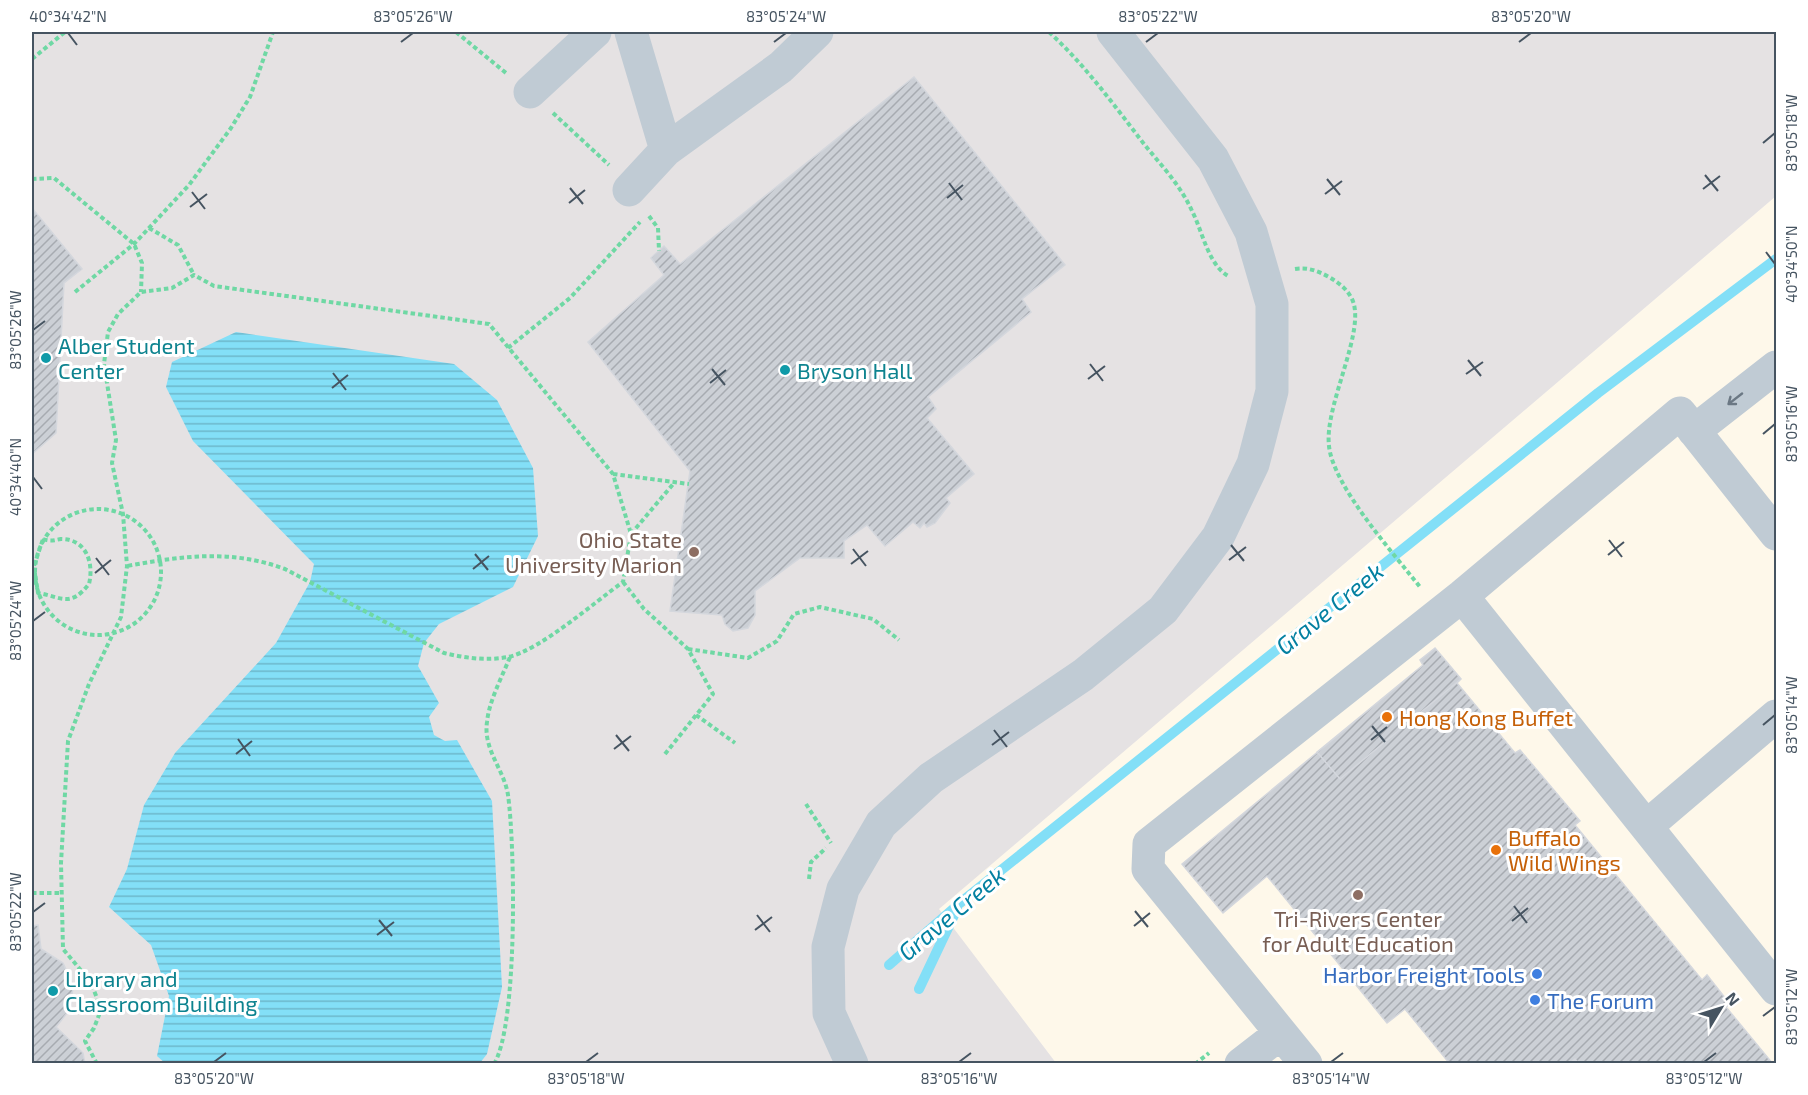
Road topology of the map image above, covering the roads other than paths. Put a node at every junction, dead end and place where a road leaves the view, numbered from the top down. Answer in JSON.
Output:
{"nodes":[{"id":1,"x":595,"y":32,"type":"edge"},
{"id":2,"x":631,"y":32,"type":"edge"},
{"id":3,"x":817,"y":32,"type":"edge"},
{"id":4,"x":1113,"y":32,"type":"edge"},
{"id":5,"x":530,"y":92,"type":"road end"},
{"id":6,"x":666,"y":150,"type":"junction"},
{"id":7,"x":629,"y":190,"type":"road end"},
{"id":8,"x":1776,"y":367,"type":"edge"},
{"id":9,"x":1694,"y":431,"type":"junction"},
{"id":10,"x":1776,"y":534,"type":"edge"},
{"id":11,"x":1462,"y":596,"type":"junction"},
{"id":12,"x":1776,"y":716,"type":"edge"},
{"id":13,"x":1648,"y":825,"type":"junction"},
{"id":14,"x":1776,"y":989,"type":"edge"},
{"id":15,"x":1281,"y":1033,"type":"junction"},
{"id":16,"x":852,"y":1064,"type":"edge"},
{"id":17,"x":1240,"y":1064,"type":"edge"},
{"id":18,"x":1306,"y":1064,"type":"edge"}],
"edges":[{"from":1,"to":5,"type":"street"},
{"from":2,"to":6,"type":"street"},
{"from":3,"to":6,"type":"street"},
{"from":4,"to":16,"type":"street"},
{"from":6,"to":7,"type":"street"},
{"from":8,"to":9,"type":"street","one_way":true},
{"from":9,"to":10,"type":"street"},
{"from":9,"to":11,"type":"street"},
{"from":11,"to":13,"type":"street"},
{"from":11,"to":15,"type":"street"},
{"from":12,"to":13,"type":"street"},
{"from":13,"to":14,"type":"street"},
{"from":15,"to":17,"type":"street"},
{"from":15,"to":18,"type":"street"}]}
